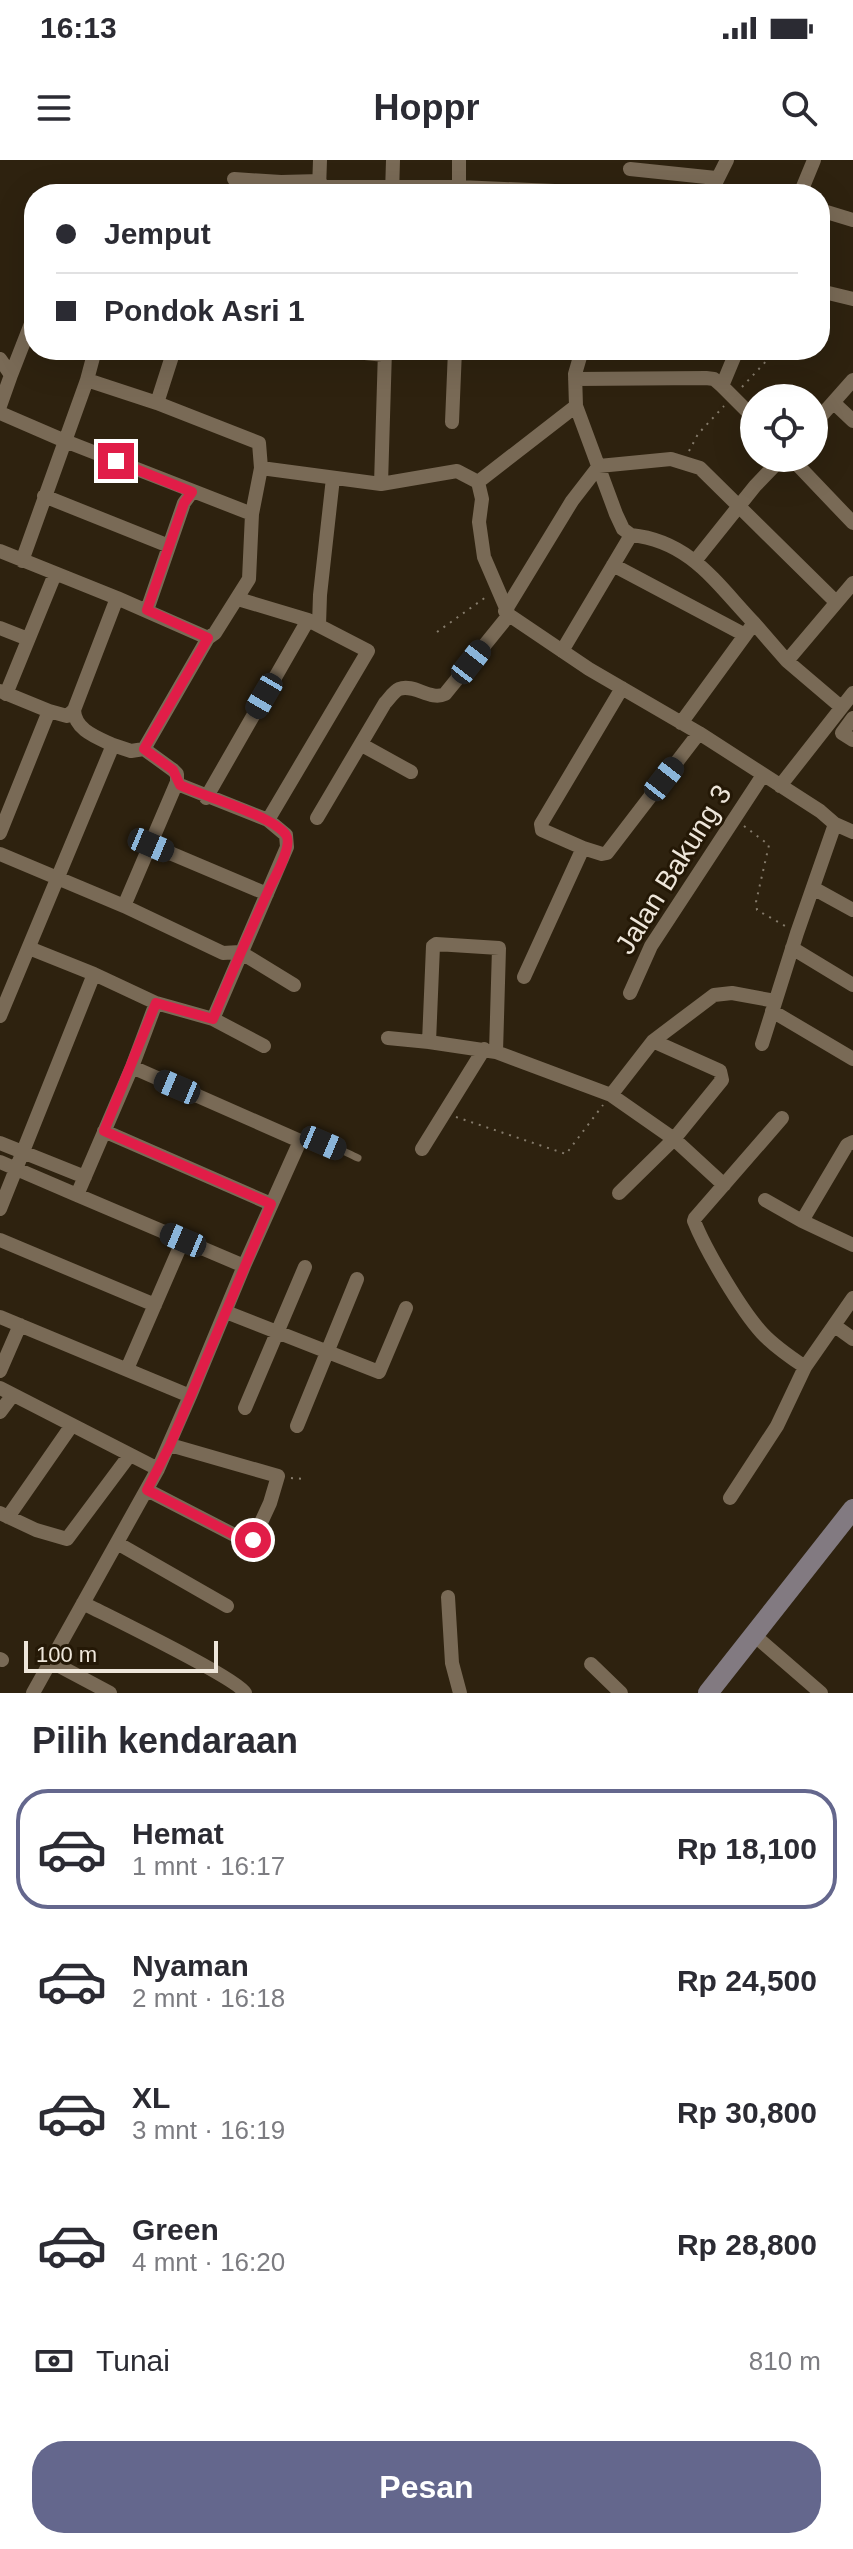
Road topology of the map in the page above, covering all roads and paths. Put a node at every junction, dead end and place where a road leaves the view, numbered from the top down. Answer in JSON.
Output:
{"nodes":[{"id":1,"x":320,"y":160,"type":"edge"},
{"id":2,"x":393,"y":160,"type":"edge"},
{"id":3,"x":459,"y":160,"type":"edge"},
{"id":4,"x":727,"y":160,"type":"edge"},
{"id":5,"x":814,"y":160,"type":"edge"},
{"id":6,"x":630,"y":164,"type":"edge"},
{"id":7,"x":716,"y":178,"type":"junction"},
{"id":8,"x":234,"y":179,"type":"dead end"},
{"id":9,"x":296,"y":184,"type":"edge"},
{"id":10,"x":319,"y":184,"type":"edge"},
{"id":11,"x":392,"y":184,"type":"edge"},
{"id":12,"x":459,"y":184,"type":"edge"},
{"id":13,"x":627,"y":184,"type":"edge"},
{"id":14,"x":714,"y":184,"type":"edge"},
{"id":15,"x":804,"y":184,"type":"edge"},
{"id":16,"x":830,"y":213,"type":"edge"},
{"id":17,"x":853,"y":220,"type":"edge"},
{"id":18,"x":830,"y":293,"type":"edge"},
{"id":19,"x":853,"y":299,"type":"edge"},
{"id":20,"x":24,"y":342,"type":"edge"},
{"id":21,"x":0,"y":359,"type":"edge"},
{"id":22,"x":92,"y":360,"type":"edge"},
{"id":23,"x":171,"y":360,"type":"edge"},
{"id":24,"x":385,"y":360,"type":"edge"},
{"id":25,"x":455,"y":360,"type":"edge"},
{"id":26,"x":580,"y":360,"type":"edge"},
{"id":27,"x":733,"y":360,"type":"edge"},
{"id":28,"x":11,"y":375,"type":"junction"},
{"id":29,"x":575,"y":379,"type":"junction"},
{"id":30,"x":87,"y":380,"type":"junction"},
{"id":31,"x":853,"y":380,"type":"edge"},
{"id":32,"x":722,"y":386,"type":"junction"},
{"id":33,"x":157,"y":403,"type":"junction"},
{"id":34,"x":834,"y":403,"type":"junction"},
{"id":35,"x":740,"y":404,"type":"edge"},
{"id":36,"x":0,"y":406,"type":"edge"},
{"id":37,"x":576,"y":406,"type":"junction"},
{"id":38,"x":828,"y":409,"type":"edge"},
{"id":39,"x":0,"y":413,"type":"edge"},
{"id":40,"x":853,"y":421,"type":"edge"},
{"id":41,"x":452,"y":422,"type":"dead end"},
{"id":42,"x":65,"y":441,"type":"junction"},
{"id":43,"x":599,"y":466,"type":"junction"},
{"id":44,"x":261,"y":468,"type":"junction"},
{"id":45,"x":769,"y":472,"type":"edge"},
{"id":46,"x":804,"y":472,"type":"edge"},
{"id":47,"x":333,"y":478,"type":"junction"},
{"id":48,"x":478,"y":482,"type":"junction"},
{"id":49,"x":381,"y":484,"type":"junction"},
{"id":50,"x":192,"y":492,"type":"junction"},
{"id":51,"x":44,"y":496,"type":"junction"},
{"id":52,"x":739,"y":506,"type":"junction"},
{"id":53,"x":252,"y":514,"type":"junction"},
{"id":54,"x":853,"y":523,"type":"edge"},
{"id":55,"x":631,"y":535,"type":"junction"},
{"id":56,"x":169,"y":546,"type":"junction"},
{"id":57,"x":0,"y":551,"type":"edge"},
{"id":58,"x":22,"y":561,"type":"junction"},
{"id":59,"x":695,"y":561,"type":"junction"},
{"id":60,"x":613,"y":565,"type":"junction"},
{"id":61,"x":55,"y":574,"type":"junction"},
{"id":62,"x":853,"y":583,"type":"edge"},
{"id":63,"x":496,"y":590,"type":"junction"},
{"id":64,"x":117,"y":598,"type":"junction"},
{"id":65,"x":238,"y":599,"type":"junction"},
{"id":66,"x":836,"y":602,"type":"junction"},
{"id":67,"x":147,"y":610,"type":"junction"},
{"id":68,"x":507,"y":613,"type":"junction"},
{"id":69,"x":314,"y":623,"type":"junction"},
{"id":70,"x":0,"y":628,"type":"edge"},
{"id":71,"x":750,"y":629,"type":"junction"},
{"id":72,"x":437,"y":632,"type":"dead end"},
{"id":73,"x":208,"y":638,"type":"junction"},
{"id":74,"x":28,"y":639,"type":"junction"},
{"id":75,"x":562,"y":651,"type":"junction"},
{"id":76,"x":787,"y":661,"type":"junction"},
{"id":77,"x":622,"y":688,"type":"junction"},
{"id":78,"x":3,"y":692,"type":"edge"},
{"id":79,"x":853,"y":693,"type":"edge"},
{"id":80,"x":74,"y":710,"type":"junction"},
{"id":81,"x":49,"y":711,"type":"junction"},
{"id":82,"x":847,"y":712,"type":"edge"},
{"id":83,"x":681,"y":723,"type":"junction"},
{"id":84,"x":699,"y":733,"type":"junction"},
{"id":85,"x":853,"y":740,"type":"edge"},
{"id":86,"x":113,"y":745,"type":"junction"},
{"id":87,"x":362,"y":745,"type":"junction"},
{"id":88,"x":144,"y":749,"type":"junction"},
{"id":89,"x":411,"y":772,"type":"dead end"},
{"id":90,"x":763,"y":775,"type":"junction"},
{"id":91,"x":177,"y":782,"type":"junction"},
{"id":92,"x":780,"y":786,"type":"junction"},
{"id":93,"x":206,"y":798,"type":"junction"},
{"id":94,"x":317,"y":818,"type":"dead end"},
{"id":95,"x":734,"y":819,"type":"junction"},
{"id":96,"x":268,"y":820,"type":"junction"},
{"id":97,"x":835,"y":824,"type":"junction"},
{"id":98,"x":853,"y":832,"type":"edge"},
{"id":99,"x":0,"y":833,"type":"edge"},
{"id":100,"x":151,"y":845,"type":"junction"},
{"id":101,"x":583,"y":848,"type":"junction"},
{"id":102,"x":0,"y":854,"type":"edge"},
{"id":103,"x":57,"y":878,"type":"junction"},
{"id":104,"x":813,"y":888,"type":"junction"},
{"id":105,"x":267,"y":894,"type":"junction"},
{"id":106,"x":124,"y":906,"type":"junction"},
{"id":107,"x":853,"y":910,"type":"edge"},
{"id":108,"x":794,"y":940,"type":"junction"},
{"id":109,"x":29,"y":948,"type":"junction"},
{"id":110,"x":240,"y":952,"type":"junction"},
{"id":111,"x":94,"y":974,"type":"junction"},
{"id":112,"x":524,"y":977,"type":"dead end"},
{"id":113,"x":294,"y":985,"type":"dead end"},
{"id":114,"x":853,"y":985,"type":"edge"},
{"id":115,"x":630,"y":993,"type":"dead end"},
{"id":116,"x":156,"y":1003,"type":"junction"},
{"id":117,"x":774,"y":1006,"type":"junction"},
{"id":118,"x":0,"y":1016,"type":"edge"},
{"id":119,"x":213,"y":1019,"type":"junction"},
{"id":120,"x":388,"y":1038,"type":"dead end"},
{"id":121,"x":653,"y":1041,"type":"junction"},
{"id":122,"x":429,"y":1042,"type":"junction"},
{"id":123,"x":762,"y":1044,"type":"dead end"},
{"id":124,"x":264,"y":1046,"type":"dead end"},
{"id":125,"x":490,"y":1050,"type":"junction"},
{"id":126,"x":853,"y":1059,"type":"edge"},
{"id":127,"x":132,"y":1067,"type":"junction"},
{"id":128,"x":611,"y":1095,"type":"junction"},
{"id":129,"x":445,"y":1113,"type":"junction"},
{"id":130,"x":782,"y":1118,"type":"dead end"},
{"id":131,"x":104,"y":1131,"type":"junction"},
{"id":132,"x":674,"y":1139,"type":"junction"},
{"id":133,"x":300,"y":1141,"type":"junction"},
{"id":134,"x":853,"y":1142,"type":"edge"},
{"id":135,"x":0,"y":1143,"type":"edge"},
{"id":136,"x":422,"y":1149,"type":"dead end"},
{"id":137,"x":24,"y":1152,"type":"junction"},
{"id":138,"x":358,"y":1158,"type":"dead end"},
{"id":139,"x":0,"y":1162,"type":"edge"},
{"id":140,"x":17,"y":1169,"type":"junction"},
{"id":141,"x":85,"y":1177,"type":"junction"},
{"id":142,"x":724,"y":1185,"type":"junction"},
{"id":143,"x":619,"y":1193,"type":"dead end"},
{"id":144,"x":77,"y":1195,"type":"junction"},
{"id":145,"x":765,"y":1200,"type":"dead end"},
{"id":146,"x":271,"y":1204,"type":"junction"},
{"id":147,"x":0,"y":1209,"type":"edge"},
{"id":148,"x":802,"y":1221,"type":"junction"},
{"id":149,"x":0,"y":1240,"type":"edge"},
{"id":150,"x":183,"y":1240,"type":"junction"},
{"id":151,"x":853,"y":1245,"type":"edge"},
{"id":152,"x":244,"y":1266,"type":"junction"},
{"id":153,"x":305,"y":1267,"type":"dead end"},
{"id":154,"x":357,"y":1279,"type":"dead end"},
{"id":155,"x":853,"y":1298,"type":"edge"},
{"id":156,"x":155,"y":1305,"type":"junction"},
{"id":157,"x":406,"y":1308,"type":"dead end"},
{"id":158,"x":226,"y":1312,"type":"junction"},
{"id":159,"x":0,"y":1317,"type":"edge"},
{"id":160,"x":20,"y":1325,"type":"junction"},
{"id":161,"x":835,"y":1326,"type":"junction"},
{"id":162,"x":277,"y":1331,"type":"junction"},
{"id":163,"x":853,"y":1339,"type":"edge"},
{"id":164,"x":328,"y":1351,"type":"junction"},
{"id":165,"x":805,"y":1367,"type":"junction"},
{"id":166,"x":127,"y":1369,"type":"junction"},
{"id":167,"x":0,"y":1371,"type":"edge"},
{"id":168,"x":6,"y":1392,"type":"edge"},
{"id":169,"x":190,"y":1396,"type":"junction"},
{"id":170,"x":245,"y":1408,"type":"dead end"},
{"id":171,"x":0,"y":1412,"type":"edge"},
{"id":172,"x":72,"y":1425,"type":"junction"},
{"id":173,"x":297,"y":1426,"type":"dead end"},
{"id":174,"x":170,"y":1445,"type":"junction"},
{"id":175,"x":129,"y":1456,"type":"junction"},
{"id":176,"x":158,"y":1469,"type":"junction"},
{"id":177,"x":147,"y":1490,"type":"junction"},
{"id":178,"x":730,"y":1498,"type":"dead end"},
{"id":179,"x":853,"y":1509,"type":"edge"},
{"id":180,"x":4,"y":1515,"type":"edge"},
{"id":181,"x":117,"y":1543,"type":"junction"},
{"id":182,"x":448,"y":1597,"type":"dead end"},
{"id":183,"x":83,"y":1603,"type":"junction"},
{"id":184,"x":227,"y":1606,"type":"dead end"},
{"id":185,"x":754,"y":1635,"type":"junction"},
{"id":186,"x":50,"y":1661,"type":"junction"},
{"id":187,"x":591,"y":1664,"type":"dead end"},
{"id":188,"x":33,"y":1693,"type":"edge"},
{"id":189,"x":110,"y":1693,"type":"edge"},
{"id":190,"x":245,"y":1693,"type":"edge"},
{"id":191,"x":460,"y":1693,"type":"edge"},
{"id":192,"x":621,"y":1693,"type":"edge"},
{"id":193,"x":708,"y":1693,"type":"edge"},
{"id":194,"x":821,"y":1693,"type":"edge"}],
"edges":[{"from":1,"to":10,"type":"street"},
{"from":2,"to":11,"type":"street"},
{"from":3,"to":12,"type":"street"},
{"from":4,"to":7,"type":"street"},
{"from":5,"to":15,"type":"street"},
{"from":6,"to":7,"type":"street"},
{"from":6,"to":13,"type":"street"},
{"from":7,"to":14,"type":"street"},
{"from":8,"to":9,"type":"street"},
{"from":16,"to":17,"type":"street"},
{"from":18,"to":19,"type":"street"},
{"from":20,"to":28,"type":"street"},
{"from":21,"to":28,"type":"street"},
{"from":22,"to":30,"type":"street"},
{"from":23,"to":33,"type":"street"},
{"from":24,"to":49,"type":"street"},
{"from":25,"to":41,"type":"street"},
{"from":26,"to":29,"type":"street"},
{"from":27,"to":32,"type":"street"},
{"from":28,"to":36,"type":"street"},
{"from":29,"to":32,"type":"street"},
{"from":29,"to":37,"type":"street"},
{"from":30,"to":33,"type":"street"},
{"from":30,"to":42,"type":"street"},
{"from":31,"to":34,"type":"street"},
{"from":32,"to":35,"type":"street"},
{"from":33,"to":44,"type":"street"},
{"from":34,"to":38,"type":"street"},
{"from":34,"to":40,"type":"street"},
{"from":37,"to":43,"type":"street"},
{"from":37,"to":48,"type":"street"},
{"from":39,"to":42,"type":"street"},
{"from":42,"to":50,"type":"street"},
{"from":42,"to":51,"type":"street"},
{"from":43,"to":52,"type":"street"},
{"from":43,"to":55,"type":"street"},
{"from":43,"to":68,"type":"street"},
{"from":44,"to":47,"type":"street"},
{"from":44,"to":53,"type":"street"},
{"from":45,"to":52,"type":"street"},
{"from":46,"to":54,"type":"street"},
{"from":47,"to":49,"type":"street"},
{"from":47,"to":69,"type":"street"},
{"from":48,"to":49,"type":"street"},
{"from":48,"to":63,"type":"street"},
{"from":50,"to":53,"type":"street"},
{"from":50,"to":56,"type":"street"},
{"from":51,"to":56,"type":"street"},
{"from":51,"to":58,"type":"street"},
{"from":52,"to":59,"type":"street"},
{"from":52,"to":66,"type":"street"},
{"from":53,"to":65,"type":"street"},
{"from":55,"to":59,"type":"street"},
{"from":55,"to":60,"type":"street"},
{"from":56,"to":67,"type":"street"},
{"from":57,"to":58,"type":"street"},
{"from":58,"to":61,"type":"street"},
{"from":59,"to":71,"type":"street"},
{"from":60,"to":71,"type":"street"},
{"from":60,"to":75,"type":"street"},
{"from":61,"to":64,"type":"street"},
{"from":61,"to":74,"type":"street"},
{"from":62,"to":66,"type":"street"},
{"from":63,"to":68,"type":"street"},
{"from":63,"to":72,"type":"path"},
{"from":64,"to":67,"type":"street"},
{"from":64,"to":80,"type":"street"},
{"from":65,"to":69,"type":"street"},
{"from":65,"to":73,"type":"street"},
{"from":66,"to":76,"type":"street"},
{"from":67,"to":73,"type":"street"},
{"from":68,"to":75,"type":"street"},
{"from":68,"to":87,"type":"street"},
{"from":69,"to":93,"type":"street"},
{"from":69,"to":96,"type":"street"},
{"from":70,"to":74,"type":"street"},
{"from":71,"to":76,"type":"street"},
{"from":71,"to":83,"type":"street"},
{"from":73,"to":88,"type":"street"},
{"from":74,"to":78,"type":"street"},
{"from":75,"to":77,"type":"street"},
{"from":76,"to":82,"type":"street"},
{"from":77,"to":83,"type":"street"},
{"from":77,"to":101,"type":"street"},
{"from":78,"to":81,"type":"street"},
{"from":79,"to":82,"type":"street"},
{"from":80,"to":81,"type":"street"},
{"from":80,"to":86,"type":"street"},
{"from":81,"to":99,"type":"street"},
{"from":82,"to":85,"type":"street"},
{"from":82,"to":92,"type":"street"},
{"from":83,"to":84,"type":"street"},
{"from":84,"to":90,"type":"street"},
{"from":84,"to":101,"type":"street"},
{"from":86,"to":88,"type":"street"},
{"from":86,"to":103,"type":"street"},
{"from":87,"to":89,"type":"street"},
{"from":87,"to":94,"type":"street"},
{"from":88,"to":91,"type":"street"},
{"from":90,"to":92,"type":"street"},
{"from":90,"to":95,"type":"street","name":"Jalan Bakung 3"},
{"from":91,"to":93,"type":"street"},
{"from":91,"to":100,"type":"street"},
{"from":92,"to":97,"type":"street"},
{"from":93,"to":96,"type":"street"},
{"from":95,"to":108,"type":"path"},
{"from":95,"to":115,"type":"street","name":"Jalan Bakung 3"},
{"from":96,"to":105,"type":"street"},
{"from":97,"to":98,"type":"street"},
{"from":97,"to":104,"type":"street"},
{"from":100,"to":105,"type":"street"},
{"from":100,"to":106,"type":"street"},
{"from":101,"to":112,"type":"street"},
{"from":102,"to":103,"type":"street"},
{"from":103,"to":106,"type":"street"},
{"from":103,"to":109,"type":"street"},
{"from":104,"to":107,"type":"street"},
{"from":104,"to":108,"type":"street"},
{"from":105,"to":110,"type":"street"},
{"from":106,"to":110,"type":"street"},
{"from":108,"to":114,"type":"street"},
{"from":108,"to":117,"type":"street"},
{"from":109,"to":111,"type":"street"},
{"from":109,"to":118,"type":"street"},
{"from":110,"to":113,"type":"street"},
{"from":110,"to":119,"type":"street"},
{"from":111,"to":116,"type":"street"},
{"from":111,"to":137,"type":"street"},
{"from":116,"to":119,"type":"street"},
{"from":116,"to":127,"type":"street"},
{"from":117,"to":121,"type":"street"},
{"from":117,"to":123,"type":"street"},
{"from":117,"to":126,"type":"street"},
{"from":119,"to":124,"type":"street"},
{"from":120,"to":122,"type":"street"},
{"from":121,"to":128,"type":"street"},
{"from":121,"to":132,"type":"street"},
{"from":122,"to":125,"type":"street"},
{"from":122,"to":125,"type":"street"},
{"from":125,"to":128,"type":"street"},
{"from":125,"to":129,"type":"street"},
{"from":127,"to":131,"type":"street"},
{"from":127,"to":133,"type":"street"},
{"from":128,"to":129,"type":"path"},
{"from":128,"to":132,"type":"street"},
{"from":129,"to":136,"type":"street"},
{"from":130,"to":142,"type":"street"},
{"from":131,"to":141,"type":"street"},
{"from":131,"to":146,"type":"street"},
{"from":132,"to":142,"type":"street"},
{"from":132,"to":143,"type":"street"},
{"from":133,"to":138,"type":"lane"},
{"from":133,"to":146,"type":"street"},
{"from":134,"to":148,"type":"street"},
{"from":135,"to":137,"type":"street"},
{"from":137,"to":140,"type":"street"},
{"from":137,"to":141,"type":"street"},
{"from":139,"to":140,"type":"street"},
{"from":140,"to":144,"type":"street"},
{"from":140,"to":147,"type":"street"},
{"from":141,"to":144,"type":"street"},
{"from":142,"to":165,"type":"street"},
{"from":144,"to":150,"type":"street"},
{"from":145,"to":148,"type":"street"},
{"from":146,"to":152,"type":"street"},
{"from":148,"to":151,"type":"street"},
{"from":149,"to":156,"type":"street"},
{"from":150,"to":152,"type":"street"},
{"from":150,"to":156,"type":"street"},
{"from":152,"to":158,"type":"street"},
{"from":153,"to":162,"type":"street"},
{"from":154,"to":164,"type":"street"},
{"from":155,"to":161,"type":"street"},
{"from":156,"to":166,"type":"street"},
{"from":157,"to":164,"type":"street"},
{"from":158,"to":162,"type":"street"},
{"from":158,"to":169,"type":"street"},
{"from":159,"to":160,"type":"street"},
{"from":160,"to":166,"type":"street"},
{"from":160,"to":167,"type":"street"},
{"from":161,"to":163,"type":"street"},
{"from":161,"to":165,"type":"street"},
{"from":162,"to":164,"type":"street"},
{"from":162,"to":170,"type":"street"},
{"from":164,"to":173,"type":"street"},
{"from":165,"to":178,"type":"street"},
{"from":166,"to":169,"type":"street"},
{"from":168,"to":171,"type":"street"},
{"from":168,"to":172,"type":"street"},
{"from":169,"to":174,"type":"street"},
{"from":172,"to":175,"type":"street"},
{"from":172,"to":180,"type":"street"},
{"from":174,"to":176,"type":"street"},
{"from":174,"to":177,"type":"street"},
{"from":175,"to":176,"type":"street"},
{"from":175,"to":180,"type":"street"},
{"from":176,"to":177,"type":"street"},
{"from":177,"to":181,"type":"street"},
{"from":179,"to":185,"type":"street"},
{"from":181,"to":183,"type":"street"},
{"from":181,"to":184,"type":"street"},
{"from":182,"to":191,"type":"street"},
{"from":183,"to":186,"type":"street"},
{"from":183,"to":190,"type":"street"},
{"from":185,"to":193,"type":"street"},
{"from":185,"to":194,"type":"street"},
{"from":186,"to":188,"type":"street"},
{"from":186,"to":189,"type":"street"},
{"from":187,"to":192,"type":"street"}]}
